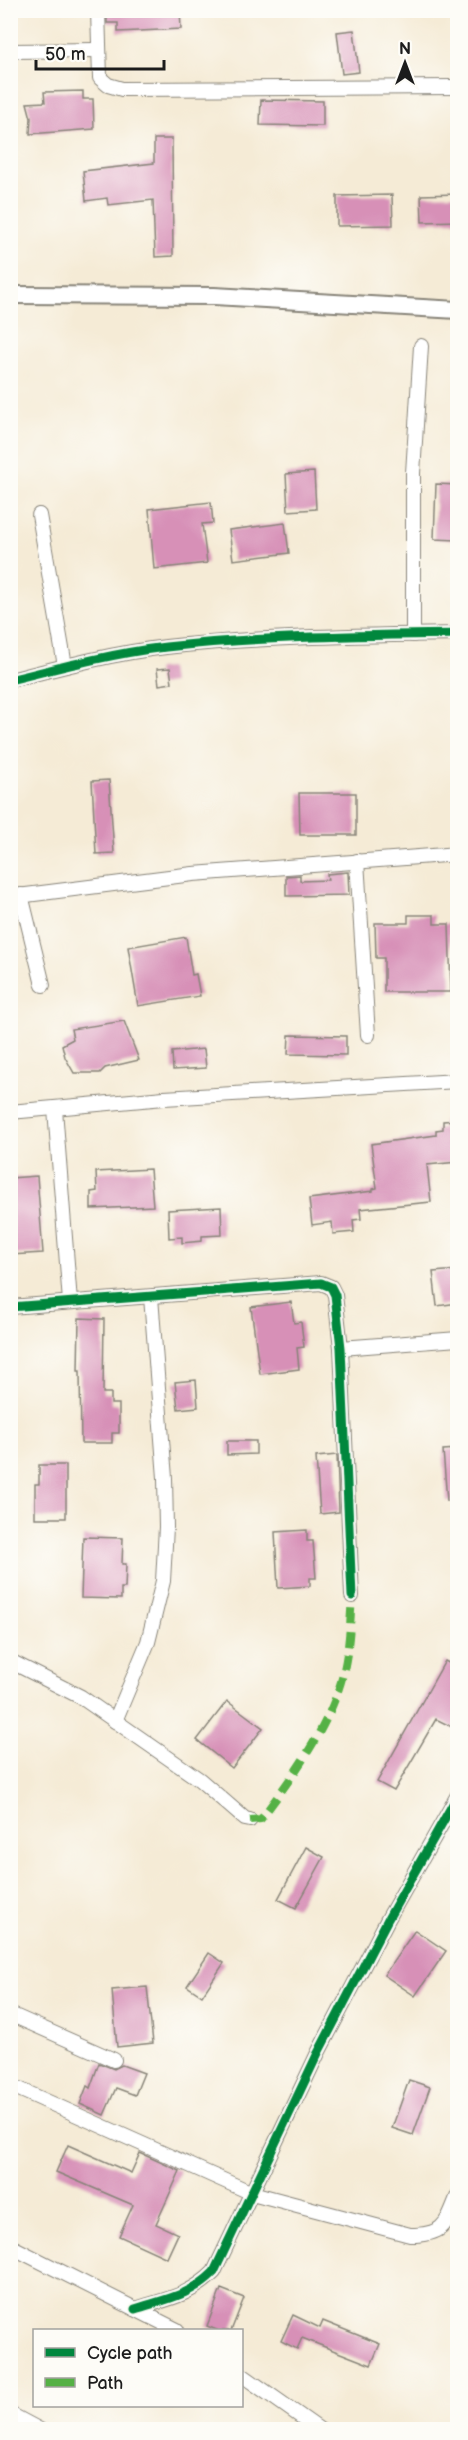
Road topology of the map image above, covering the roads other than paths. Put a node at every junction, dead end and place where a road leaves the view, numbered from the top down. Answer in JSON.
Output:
{"nodes":[{"id":1,"x":98,"y":10,"type":"edge"},
{"id":2,"x":97,"y":50,"type":"junction"},
{"id":3,"x":10,"y":51,"type":"edge"},
{"id":4,"x":458,"y":87,"type":"edge"},
{"id":5,"x":10,"y":295,"type":"edge"},
{"id":6,"x":458,"y":310,"type":"edge"},
{"id":7,"x":421,"y":346,"type":"dead end"},
{"id":8,"x":39,"y":515,"type":"dead end"},
{"id":9,"x":458,"y":634,"type":"edge"},
{"id":10,"x":413,"y":635,"type":"junction"},
{"id":11,"x":65,"y":666,"type":"junction"},
{"id":12,"x":10,"y":680,"type":"edge"},
{"id":13,"x":458,"y":854,"type":"edge"},
{"id":14,"x":357,"y":861,"type":"junction"},
{"id":15,"x":16,"y":896,"type":"edge"},
{"id":16,"x":43,"y":986,"type":"dead end"},
{"id":17,"x":368,"y":1035,"type":"dead end"},
{"id":18,"x":458,"y":1081,"type":"edge"},
{"id":19,"x":55,"y":1108,"type":"junction"},
{"id":20,"x":10,"y":1112,"type":"edge"},
{"id":21,"x":151,"y":1297,"type":"junction"},
{"id":22,"x":70,"y":1302,"type":"junction"},
{"id":23,"x":10,"y":1307,"type":"edge"},
{"id":24,"x":458,"y":1339,"type":"edge"},
{"id":25,"x":341,"y":1348,"type":"junction"},
{"id":26,"x":352,"y":1596,"type":"dead end"},
{"id":27,"x":10,"y":1661,"type":"edge"},
{"id":28,"x":115,"y":1720,"type":"junction"},
{"id":29,"x":458,"y":1795,"type":"edge"},
{"id":30,"x":250,"y":1820,"type":"dead end"},
{"id":31,"x":10,"y":2014,"type":"edge"},
{"id":32,"x":114,"y":2060,"type":"dead end"},
{"id":33,"x":10,"y":2085,"type":"edge"},
{"id":34,"x":252,"y":2193,"type":"junction"},
{"id":35,"x":458,"y":2195,"type":"edge"},
{"id":36,"x":10,"y":2247,"type":"edge"},
{"id":37,"x":135,"y":2309,"type":"junction"},
{"id":38,"x":173,"y":2329,"type":"edge"},
{"id":39,"x":243,"y":2376,"type":"edge"},
{"id":40,"x":10,"y":2414,"type":"edge"},
{"id":41,"x":40,"y":2430,"type":"edge"},
{"id":42,"x":320,"y":2430,"type":"edge"}],
"edges":[{"from":1,"to":2,"type":"street"},
{"from":2,"to":3,"type":"street"},
{"from":2,"to":4,"type":"street"},
{"from":5,"to":6,"type":"street"},
{"from":7,"to":10,"type":"street"},
{"from":8,"to":11,"type":"street"},
{"from":9,"to":10,"type":"street"},
{"from":10,"to":11,"type":"street"},
{"from":11,"to":12,"type":"street"},
{"from":13,"to":14,"type":"street"},
{"from":14,"to":15,"type":"street"},
{"from":14,"to":17,"type":"street"},
{"from":15,"to":16,"type":"street"},
{"from":18,"to":19,"type":"street"},
{"from":19,"to":20,"type":"street"},
{"from":19,"to":22,"type":"street"},
{"from":21,"to":22,"type":"street"},
{"from":21,"to":25,"type":"street"},
{"from":21,"to":28,"type":"street"},
{"from":22,"to":23,"type":"street"},
{"from":24,"to":25,"type":"street"},
{"from":25,"to":26,"type":"street"},
{"from":27,"to":28,"type":"street"},
{"from":28,"to":30,"type":"street"},
{"from":29,"to":34,"type":"street"},
{"from":31,"to":32,"type":"street"},
{"from":33,"to":34,"type":"street"},
{"from":34,"to":35,"type":"street"},
{"from":34,"to":37,"type":"street"},
{"from":36,"to":37,"type":"street"},
{"from":37,"to":38,"type":"street"},
{"from":39,"to":42,"type":"street"},
{"from":40,"to":41,"type":"street"}]}
